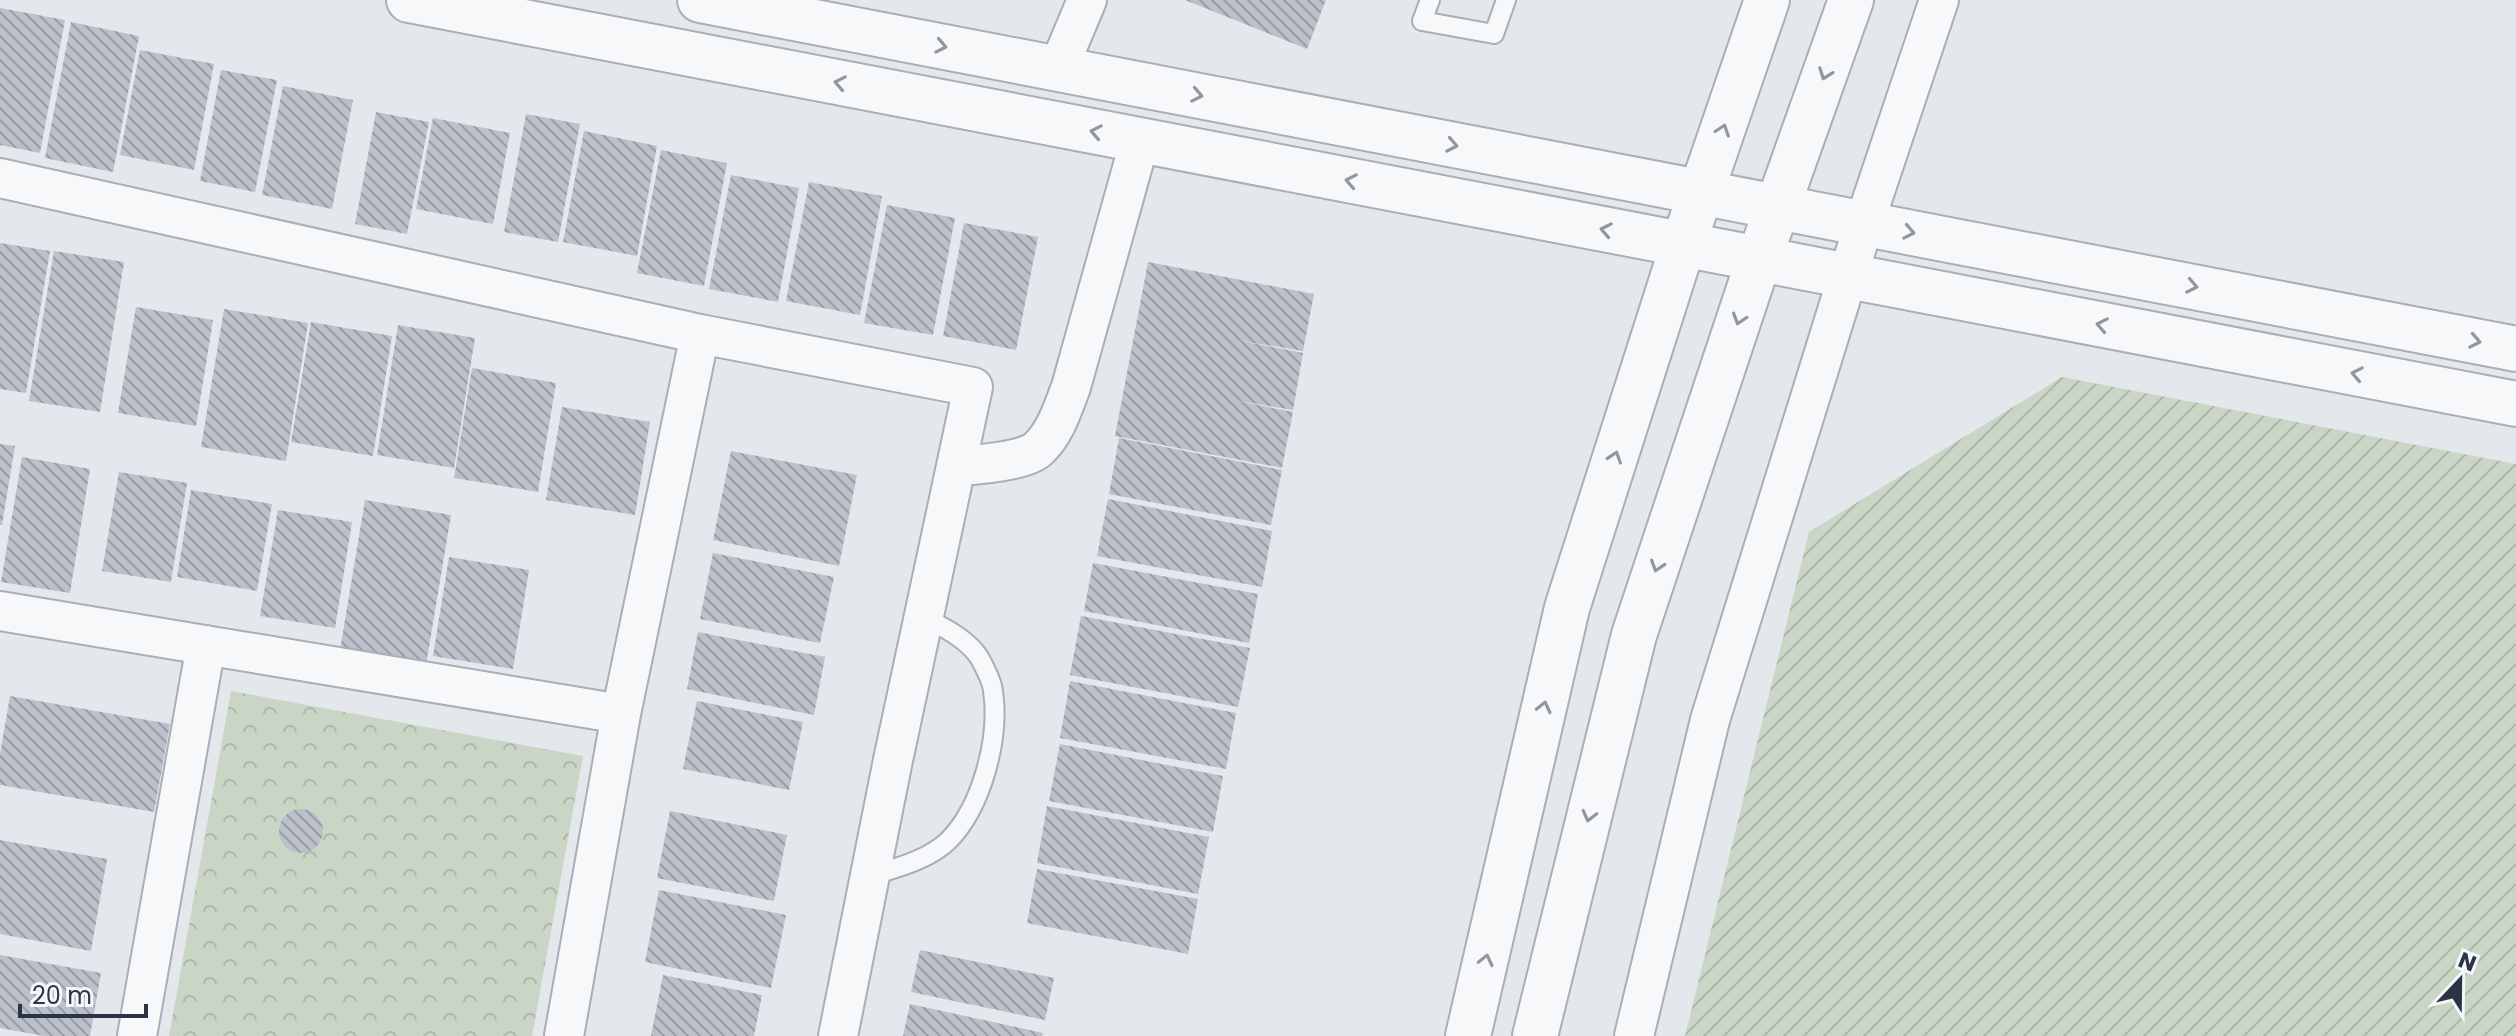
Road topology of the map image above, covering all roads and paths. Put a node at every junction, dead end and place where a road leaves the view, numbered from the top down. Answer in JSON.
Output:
{"nodes":[{"id":1,"x":409,"y":0,"type":"edge"},
{"id":2,"x":700,"y":0,"type":"edge"},
{"id":3,"x":1087,"y":0,"type":"edge"},
{"id":4,"x":1430,"y":0,"type":"edge"},
{"id":5,"x":1506,"y":0,"type":"edge"},
{"id":6,"x":1767,"y":0,"type":"edge"},
{"id":7,"x":1851,"y":0,"type":"edge"},
{"id":8,"x":1939,"y":0,"type":"edge"},
{"id":9,"x":1058,"y":69,"type":"junction"},
{"id":10,"x":1140,"y":140,"type":"junction"},
{"id":11,"x":0,"y":178,"type":"edge"},
{"id":12,"x":1701,"y":193,"type":"junction"},
{"id":13,"x":1777,"y":207,"type":"junction"},
{"id":14,"x":1864,"y":224,"type":"junction"},
{"id":15,"x":1683,"y":245,"type":"junction"},
{"id":16,"x":1759,"y":259,"type":"junction"},
{"id":17,"x":1847,"y":276,"type":"junction"},
{"id":18,"x":2432,"y":332,"type":"junction"},
{"id":19,"x":700,"y":334,"type":"junction"},
{"id":20,"x":2516,"y":349,"type":"edge"},
{"id":21,"x":2422,"y":386,"type":"junction"},
{"id":22,"x":2516,"y":404,"type":"edge"},
{"id":23,"x":958,"y":466,"type":"junction"},
{"id":24,"x":0,"y":611,"type":"edge"},
{"id":25,"x":924,"y":617,"type":"junction"},
{"id":26,"x":206,"y":645,"type":"junction"},
{"id":27,"x":621,"y":714,"type":"junction"},
{"id":28,"x":870,"y":876,"type":"junction"},
{"id":29,"x":137,"y":1036,"type":"edge"},
{"id":30,"x":564,"y":1036,"type":"edge"},
{"id":31,"x":838,"y":1036,"type":"edge"},
{"id":32,"x":1468,"y":1036,"type":"edge"},
{"id":33,"x":1535,"y":1036,"type":"edge"},
{"id":34,"x":1634,"y":1036,"type":"edge"}],
"edges":[{"from":10,"to":1,"type":"street","one_way":true},
{"from":2,"to":9,"type":"street","one_way":true},
{"from":3,"to":9,"type":"street"},
{"from":4,"to":5,"type":"lane"},
{"from":12,"to":6,"type":"street","one_way":true},
{"from":7,"to":13,"type":"street","one_way":true},
{"from":8,"to":14,"type":"street"},
{"from":9,"to":12,"type":"street","one_way":true},
{"from":15,"to":10,"type":"street","one_way":true},
{"from":10,"to":23,"type":"street"},
{"from":11,"to":19,"type":"street"},
{"from":12,"to":13,"type":"street"},
{"from":12,"to":15,"type":"street"},
{"from":13,"to":14,"type":"street"},
{"from":13,"to":16,"type":"street"},
{"from":14,"to":17,"type":"street"},
{"from":14,"to":18,"type":"street","one_way":true},
{"from":15,"to":16,"type":"street"},
{"from":32,"to":15,"type":"street","one_way":true},
{"from":16,"to":17,"type":"street"},
{"from":16,"to":33,"type":"street","one_way":true},
{"from":21,"to":17,"type":"street","one_way":true},
{"from":17,"to":34,"type":"street"},
{"from":18,"to":20,"type":"street","one_way":true},
{"from":18,"to":21,"type":"street"},
{"from":19,"to":23,"type":"street"},
{"from":19,"to":27,"type":"street"},
{"from":21,"to":22,"type":"street"},
{"from":23,"to":25,"type":"street"},
{"from":24,"to":26,"type":"street"},
{"from":25,"to":28,"type":"street"},
{"from":25,"to":28,"type":"lane"},
{"from":26,"to":27,"type":"street"},
{"from":26,"to":29,"type":"street"},
{"from":27,"to":30,"type":"street"},
{"from":28,"to":31,"type":"street"}]}
